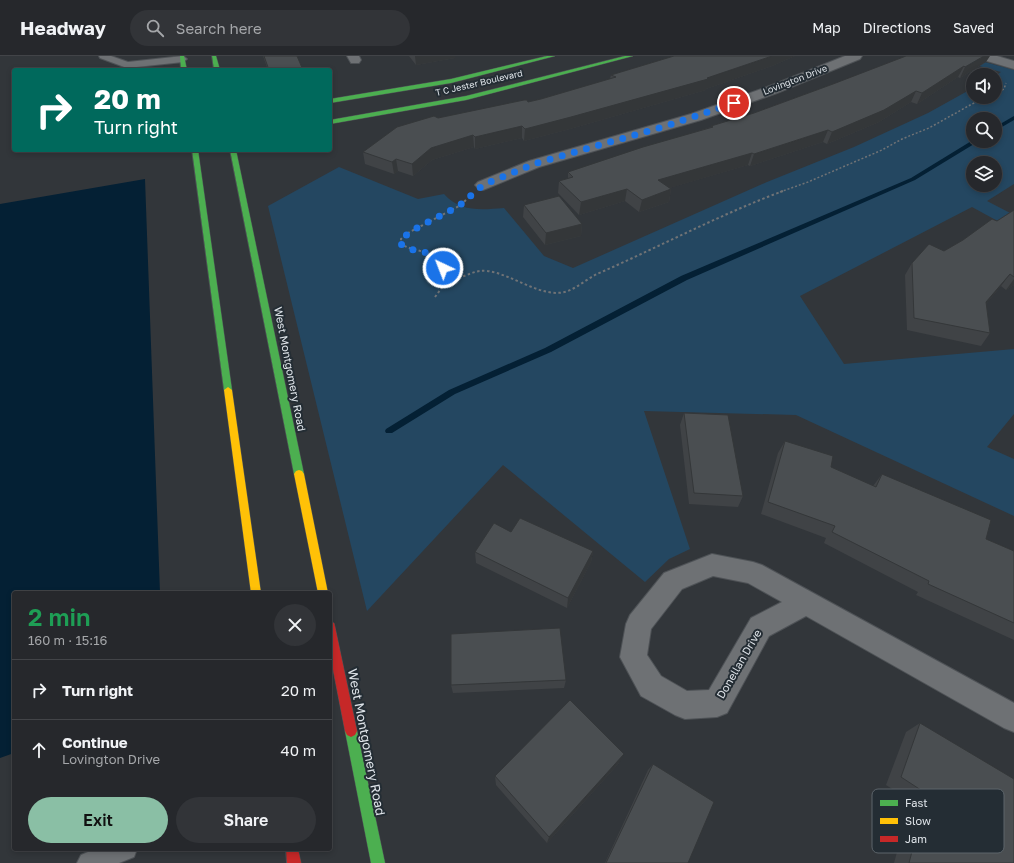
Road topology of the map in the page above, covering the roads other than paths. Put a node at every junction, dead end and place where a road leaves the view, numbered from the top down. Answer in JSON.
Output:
{"nodes":[{"id":1,"x":103,"y":56,"type":"edge"},
{"id":2,"x":214,"y":56,"type":"edge"},
{"id":3,"x":553,"y":56,"type":"edge"},
{"id":4,"x":631,"y":56,"type":"edge"},
{"id":5,"x":856,"y":56,"type":"edge"},
{"id":6,"x":984,"y":56,"type":"edge"},
{"id":7,"x":183,"y":57,"type":"edge"},
{"id":8,"x":1014,"y":65,"type":"edge"},
{"id":9,"x":184,"y":68,"type":"edge"},
{"id":10,"x":217,"y":68,"type":"edge"},
{"id":11,"x":332,"y":101,"type":"edge"},
{"id":12,"x":332,"y":122,"type":"edge"},
{"id":13,"x":195,"y":152,"type":"edge"},
{"id":14,"x":234,"y":152,"type":"edge"},
{"id":15,"x":483,"y":185,"type":"road end"},
{"id":16,"x":256,"y":591,"type":"edge"},
{"id":17,"x":323,"y":591,"type":"edge"},
{"id":18,"x":806,"y":602,"type":"junction"},
{"id":19,"x":332,"y":637,"type":"edge"},
{"id":20,"x":1014,"y":718,"type":"edge"},
{"id":21,"x":121,"y":851,"type":"edge"},
{"id":22,"x":292,"y":851,"type":"edge"},
{"id":23,"x":89,"y":863,"type":"edge"},
{"id":24,"x":294,"y":863,"type":"edge"},
{"id":25,"x":378,"y":863,"type":"edge"}],
"edges":[{"from":1,"to":7,"type":"lane"},
{"from":2,"to":10,"type":"main road"},
{"from":3,"to":11,"type":"main road","name":"T C Jester Boulevard"},
{"from":4,"to":12,"type":"main road","name":"T C Jester Boulevard"},
{"from":5,"to":15,"type":"street","name":"Lovington Drive"},
{"from":6,"to":8,"type":"street"},
{"from":7,"to":9,"type":"main road"},
{"from":13,"to":16,"type":"main road"},
{"from":14,"to":17,"type":"main road","name":"West Montgomery Road"},
{"from":18,"to":18,"type":"street","name":"Donellan Drive"},
{"from":18,"to":20,"type":"street","name":"Donellan Drive"},
{"from":19,"to":25,"type":"main road","name":"West Montgomery Road"},
{"from":21,"to":23,"type":"lane"},
{"from":22,"to":24,"type":"main road"}]}
